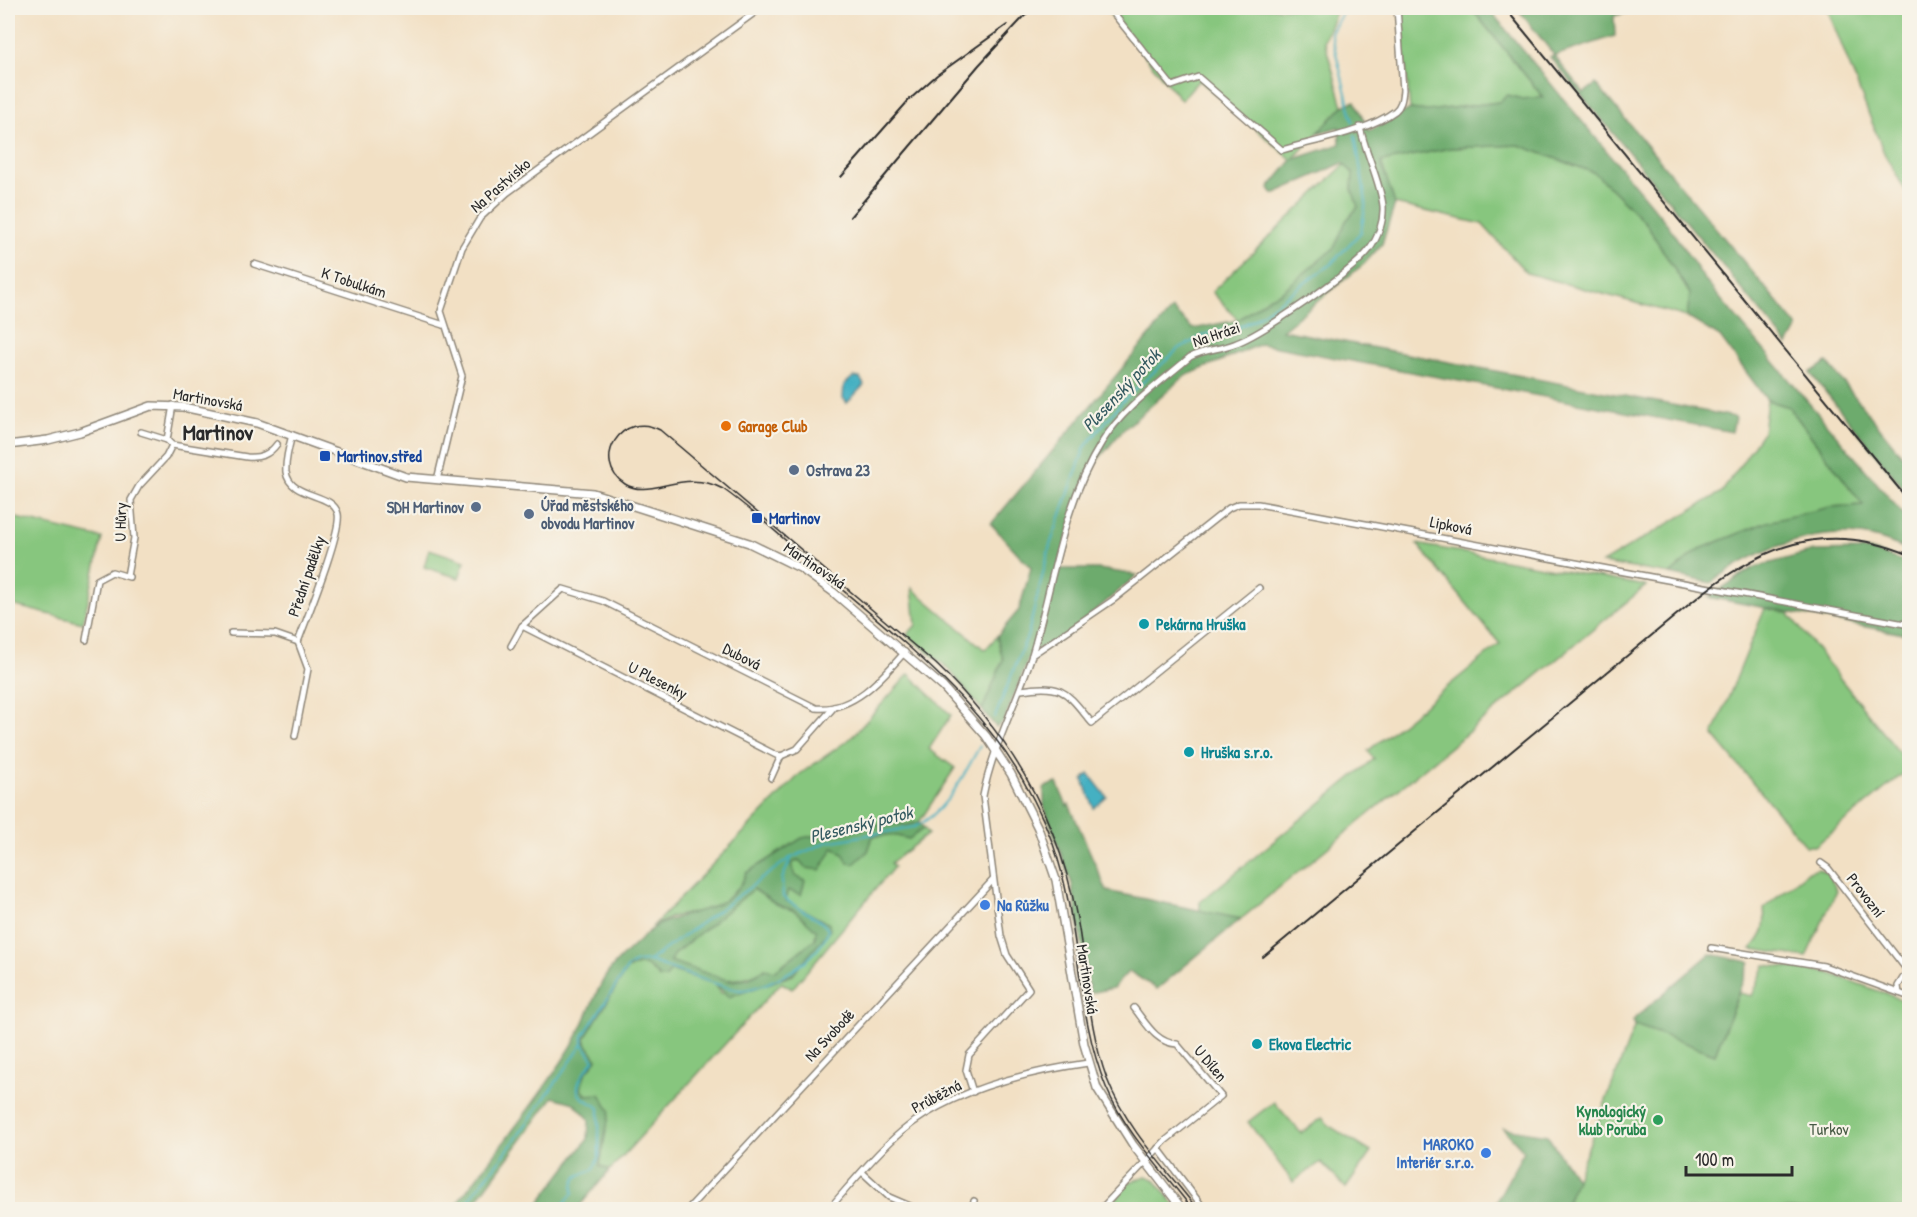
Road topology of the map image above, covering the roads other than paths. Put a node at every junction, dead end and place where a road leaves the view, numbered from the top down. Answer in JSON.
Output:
{"nodes":[{"id":1,"x":761,"y":8,"type":"edge"},
{"id":2,"x":1109,"y":8,"type":"edge"},
{"id":3,"x":1397,"y":8,"type":"edge"},
{"id":4,"x":1360,"y":127,"type":"junction"},
{"id":5,"x":254,"y":264,"type":"dead end"},
{"id":6,"x":444,"y":325,"type":"junction"},
{"id":7,"x":173,"y":405,"type":"junction"},
{"id":8,"x":280,"y":431,"type":"junction"},
{"id":9,"x":141,"y":432,"type":"dead end"},
{"id":10,"x":292,"y":435,"type":"junction"},
{"id":11,"x":167,"y":440,"type":"junction"},
{"id":12,"x":278,"y":444,"type":"junction"},
{"id":13,"x":8,"y":445,"type":"edge"},
{"id":14,"x":172,"y":445,"type":"junction"},
{"id":15,"x":289,"y":449,"type":"junction"},
{"id":16,"x":437,"y":480,"type":"junction"},
{"id":17,"x":1258,"y":588,"type":"dead end"},
{"id":18,"x":1910,"y":625,"type":"edge"},
{"id":19,"x":522,"y":626,"type":"junction"},
{"id":20,"x":231,"y":633,"type":"dead end"},
{"id":21,"x":86,"y":640,"type":"dead end"},
{"id":22,"x":297,"y":642,"type":"junction"},
{"id":23,"x":511,"y":646,"type":"dead end"},
{"id":24,"x":904,"y":652,"type":"junction"},
{"id":25,"x":1032,"y":655,"type":"junction"},
{"id":26,"x":1021,"y":690,"type":"junction"},
{"id":27,"x":834,"y":707,"type":"junction"},
{"id":28,"x":295,"y":736,"type":"dead end"},
{"id":29,"x":997,"y":752,"type":"junction"},
{"id":30,"x":781,"y":756,"type":"junction"},
{"id":31,"x":771,"y":778,"type":"dead end"},
{"id":32,"x":1821,"y":863,"type":"dead end"},
{"id":33,"x":993,"y":880,"type":"junction"},
{"id":34,"x":1711,"y":948,"type":"dead end"},
{"id":35,"x":1910,"y":975,"type":"edge"},
{"id":36,"x":1899,"y":993,"type":"junction"},
{"id":37,"x":1910,"y":997,"type":"edge"},
{"id":38,"x":1134,"y":1008,"type":"dead end"},
{"id":39,"x":1089,"y":1063,"type":"junction"},
{"id":40,"x":973,"y":1092,"type":"junction"},
{"id":41,"x":1158,"y":1148,"type":"junction"},
{"id":42,"x":1145,"y":1161,"type":"junction"},
{"id":43,"x":862,"y":1172,"type":"junction"},
{"id":44,"x":974,"y":1201,"type":"dead end"},
{"id":45,"x":687,"y":1209,"type":"edge"},
{"id":46,"x":828,"y":1209,"type":"edge"},
{"id":47,"x":919,"y":1209,"type":"edge"},
{"id":48,"x":970,"y":1209,"type":"edge"},
{"id":49,"x":1100,"y":1209,"type":"edge"},
{"id":50,"x":1183,"y":1209,"type":"edge"},
{"id":51,"x":1205,"y":1209,"type":"edge"}],
"edges":[{"from":1,"to":6,"type":"street","name":"Na Pastvisko"},
{"from":2,"to":4,"type":"street"},
{"from":3,"to":4,"type":"street"},
{"from":4,"to":25,"type":"street","name":"Na Hrázi"},
{"from":5,"to":6,"type":"street","name":"K Tobulkám"},
{"from":6,"to":16,"type":"street","name":"Na Pastvisko"},
{"from":7,"to":8,"type":"street","name":"Martinovská"},
{"from":7,"to":11,"type":"street"},
{"from":7,"to":13,"type":"street","name":"Martinovská"},
{"from":8,"to":10,"type":"street","name":"Martinovská"},
{"from":8,"to":12,"type":"street"},
{"from":9,"to":11,"type":"street"},
{"from":10,"to":15,"type":"street"},
{"from":10,"to":16,"type":"street","name":"Martinovská"},
{"from":11,"to":14,"type":"street"},
{"from":12,"to":14,"type":"street"},
{"from":12,"to":15,"type":"street"},
{"from":14,"to":21,"type":"street","name":"U Hůry"},
{"from":15,"to":22,"type":"street","name":"Přední padělky"},
{"from":16,"to":24,"type":"street","name":"Martinovská"},
{"from":17,"to":26,"type":"street"},
{"from":18,"to":25,"type":"street","name":"Lipková"},
{"from":19,"to":23,"type":"street"},
{"from":19,"to":27,"type":"street","name":"Dubová"},
{"from":19,"to":30,"type":"street","name":"U Plesenky"},
{"from":20,"to":22,"type":"street"},
{"from":22,"to":28,"type":"street","name":"Přední padělky"},
{"from":24,"to":27,"type":"street"},
{"from":24,"to":29,"type":"street","name":"Martinovská"},
{"from":25,"to":26,"type":"street","name":"Na Hrázi"},
{"from":26,"to":29,"type":"street","name":"Na Hrázi"},
{"from":27,"to":30,"type":"street"},
{"from":29,"to":33,"type":"street"},
{"from":29,"to":39,"type":"street","name":"Martinovská"},
{"from":30,"to":31,"type":"street"},
{"from":32,"to":35,"type":"street","name":"Provozní"},
{"from":33,"to":40,"type":"street"},
{"from":33,"to":45,"type":"street","name":"Na Svobodě"},
{"from":34,"to":36,"type":"street"},
{"from":35,"to":36,"type":"street"},
{"from":36,"to":37,"type":"street"},
{"from":38,"to":41,"type":"street","name":"U Dílen"},
{"from":39,"to":40,"type":"street","name":"Průběžná"},
{"from":39,"to":42,"type":"street","name":"Martinovská"},
{"from":40,"to":43,"type":"street","name":"Průběžná"},
{"from":41,"to":42,"type":"street","name":"U Dílen"},
{"from":41,"to":51,"type":"street"},
{"from":42,"to":49,"type":"street","name":"U Dílen"},
{"from":42,"to":50,"type":"street","name":"Martinovská"},
{"from":43,"to":46,"type":"street","name":"Průběžná"},
{"from":43,"to":47,"type":"street"},
{"from":44,"to":48,"type":"street"}]}
